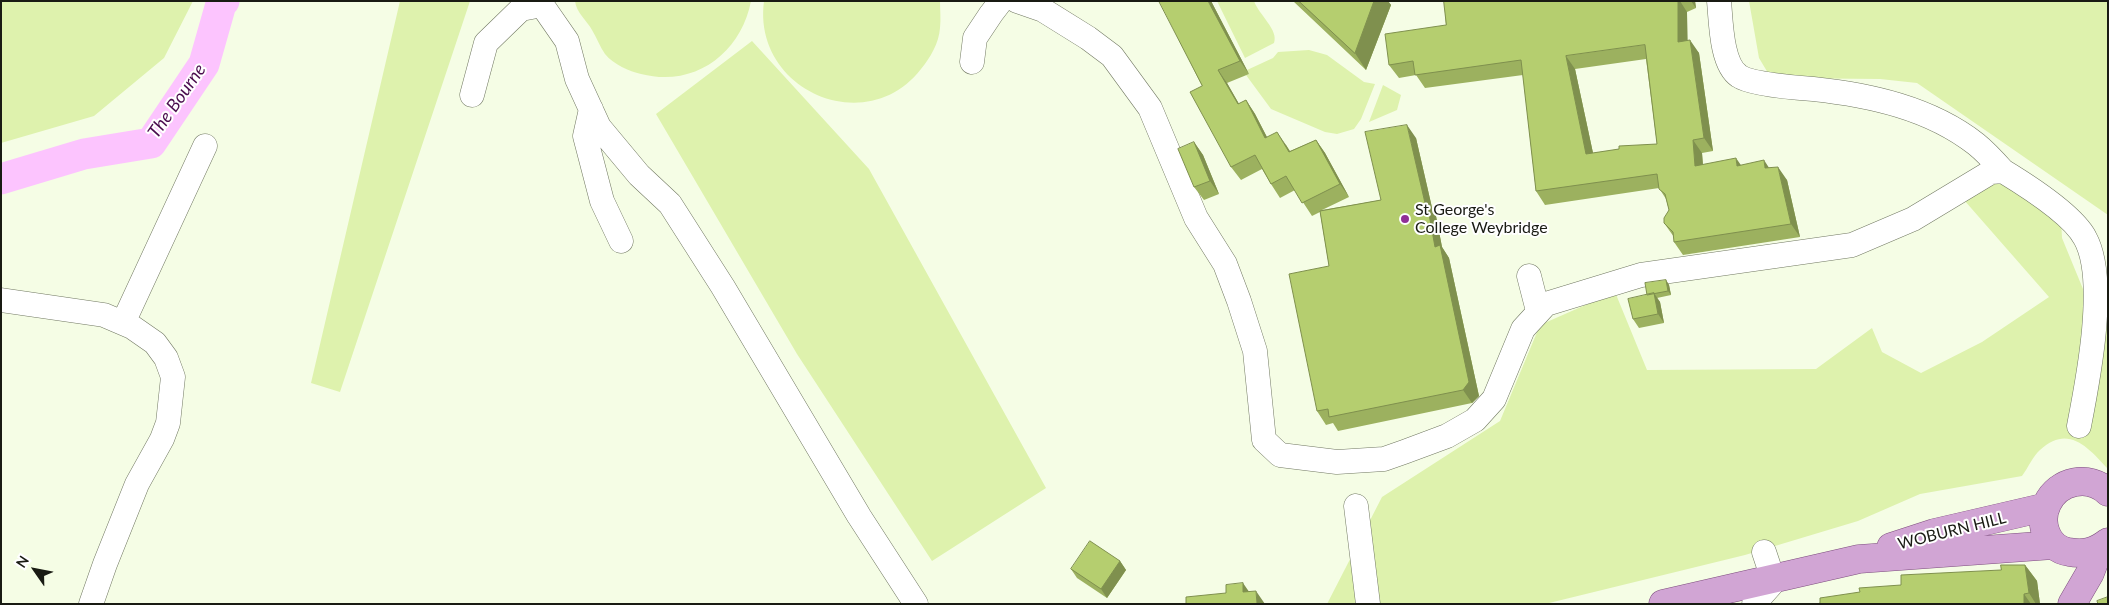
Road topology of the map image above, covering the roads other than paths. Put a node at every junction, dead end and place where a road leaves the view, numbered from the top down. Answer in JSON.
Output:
{"nodes":[{"id":1,"x":1002,"y":1,"type":"edge"},
{"id":2,"x":1018,"y":1,"type":"edge"},
{"id":3,"x":1719,"y":1,"type":"edge"},
{"id":4,"x":972,"y":62,"type":"dead end"},
{"id":5,"x":472,"y":95,"type":"dead end"},
{"id":6,"x":591,"y":109,"type":"junction"},
{"id":7,"x":205,"y":146,"type":"dead end"},
{"id":8,"x":2003,"y":171,"type":"junction"},
{"id":9,"x":2085,"y":237,"type":"junction"},
{"id":10,"x":621,"y":241,"type":"dead end"},
{"id":11,"x":2108,"y":245,"type":"edge"},
{"id":12,"x":1529,"y":276,"type":"dead end"},
{"id":13,"x":1,"y":300,"type":"edge"},
{"id":14,"x":1538,"y":311,"type":"junction"},
{"id":15,"x":123,"y":323,"type":"junction"},
{"id":16,"x":2079,"y":426,"type":"dead end"},
{"id":17,"x":2107,"y":491,"type":"edge"},
{"id":18,"x":1356,"y":506,"type":"dead end"},
{"id":19,"x":2046,"y":507,"type":"junction"},
{"id":20,"x":2103,"y":546,"type":"edge"},
{"id":21,"x":2059,"y":549,"type":"junction"},
{"id":22,"x":1764,"y":552,"type":"dead end"},
{"id":23,"x":1859,"y":559,"type":"junction"},
{"id":24,"x":1775,"y":579,"type":"junction"},
{"id":25,"x":91,"y":604,"type":"edge"},
{"id":26,"x":916,"y":604,"type":"edge"},
{"id":27,"x":1368,"y":604,"type":"edge"},
{"id":28,"x":1663,"y":604,"type":"edge"},
{"id":29,"x":1754,"y":604,"type":"edge"},
{"id":30,"x":2071,"y":604,"type":"edge"}],
"edges":[{"from":1,"to":4,"type":"street"},
{"from":2,"to":14,"type":"street"},
{"from":3,"to":8,"type":"street"},
{"from":5,"to":6,"type":"street"},
{"from":6,"to":10,"type":"street"},
{"from":6,"to":26,"type":"street"},
{"from":7,"to":15,"type":"street"},
{"from":8,"to":9,"type":"street"},
{"from":8,"to":14,"type":"street"},
{"from":9,"to":11,"type":"street"},
{"from":9,"to":16,"type":"street"},
{"from":12,"to":14,"type":"street"},
{"from":13,"to":15,"type":"street"},
{"from":15,"to":25,"type":"street"},
{"from":17,"to":19,"type":"main road"},
{"from":18,"to":27,"type":"street"},
{"from":19,"to":21,"type":"main road"},
{"from":19,"to":23,"type":"main road","name":"WOBURN HILL"},
{"from":20,"to":21,"type":"main road","name":"WOBURN HILL"},
{"from":20,"to":30,"type":"main road"},
{"from":21,"to":23,"type":"main road","name":"WOBURN HILL"},
{"from":21,"to":30,"type":"main road"},
{"from":22,"to":24,"type":"street"},
{"from":23,"to":24,"type":"main road","name":"WOBURN HILL"},
{"from":24,"to":28,"type":"main road","name":"WOBURN HILL"},
{"from":24,"to":29,"type":"street"}]}
